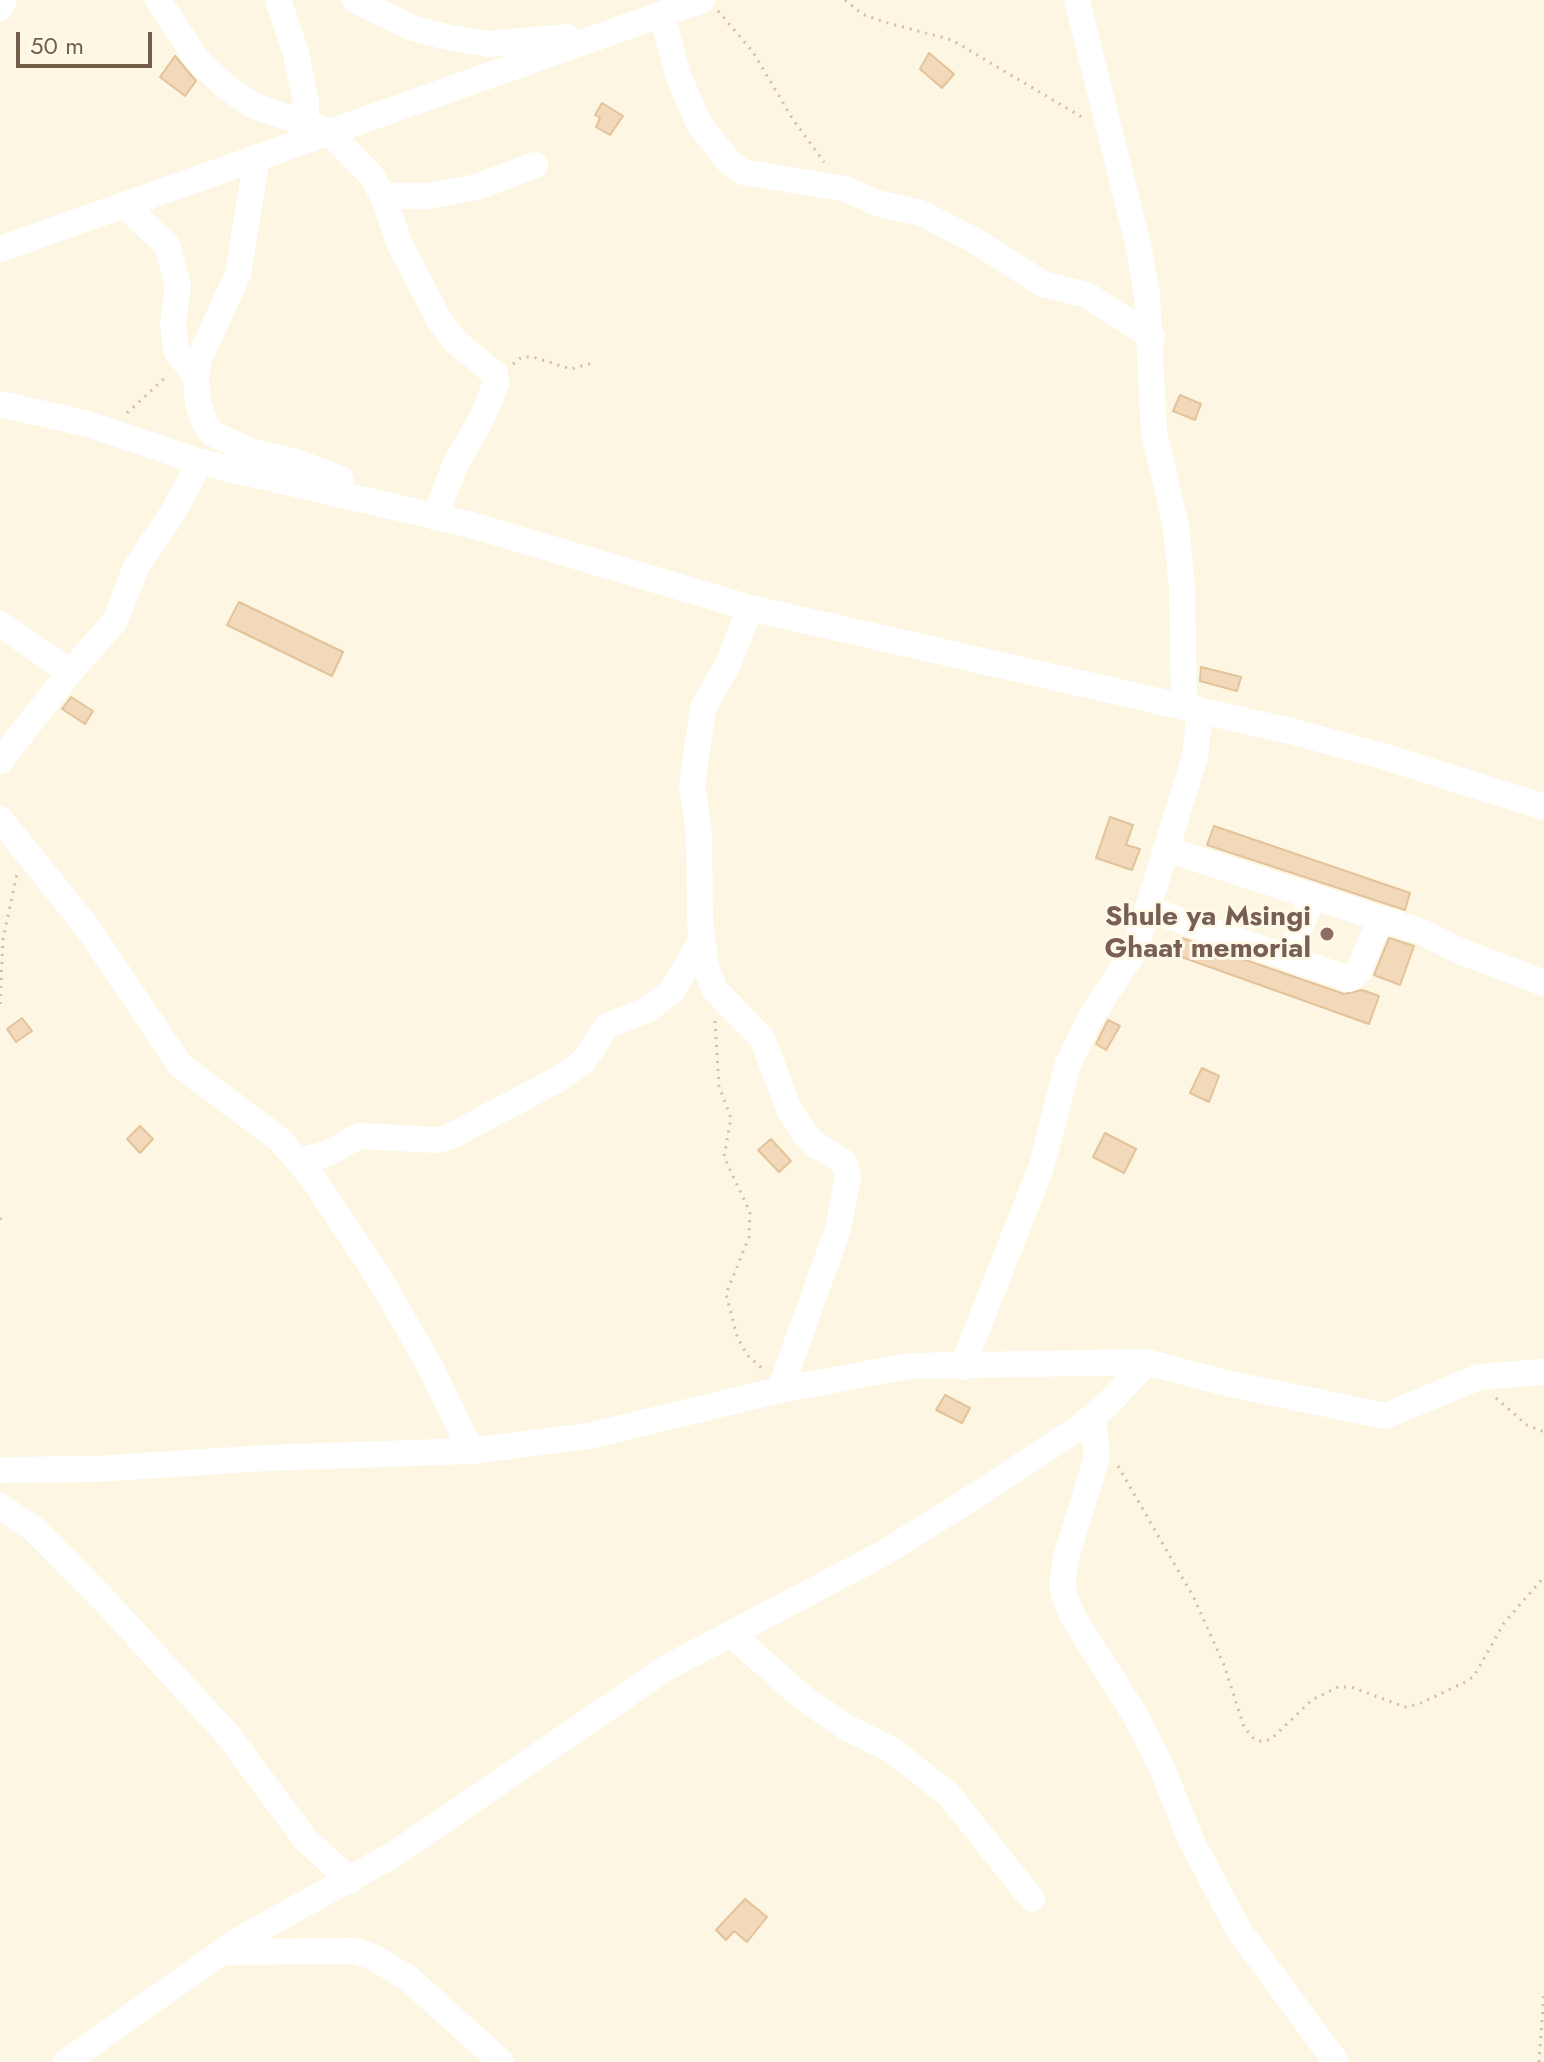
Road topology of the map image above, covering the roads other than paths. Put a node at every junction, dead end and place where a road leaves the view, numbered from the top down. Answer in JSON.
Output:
{"nodes":[{"id":1,"x":4,"y":0,"type":"edge"},
{"id":2,"x":158,"y":0,"type":"edge"},
{"id":3,"x":278,"y":0,"type":"edge"},
{"id":4,"x":355,"y":0,"type":"edge"},
{"id":5,"x":1077,"y":0,"type":"edge"},
{"id":6,"x":710,"y":5,"type":"edge"},
{"id":7,"x":0,"y":8,"type":"edge"},
{"id":8,"x":662,"y":14,"type":"junction"},
{"id":9,"x":605,"y":34,"type":"junction"},
{"id":10,"x":316,"y":128,"type":"junction"},
{"id":11,"x":257,"y":157,"type":"junction"},
{"id":12,"x":535,"y":165,"type":"dead end"},
{"id":13,"x":384,"y":196,"type":"junction"},
{"id":14,"x":124,"y":205,"type":"junction"},
{"id":15,"x":0,"y":249,"type":"edge"},
{"id":16,"x":1152,"y":337,"type":"junction"},
{"id":17,"x":188,"y":368,"type":"junction"},
{"id":18,"x":0,"y":404,"type":"edge"},
{"id":19,"x":200,"y":462,"type":"junction"},
{"id":20,"x":387,"y":503,"type":"junction"},
{"id":21,"x":435,"y":517,"type":"junction"},
{"id":22,"x":750,"y":608,"type":"junction"},
{"id":23,"x":0,"y":624,"type":"edge"},
{"id":24,"x":70,"y":672,"type":"junction"},
{"id":25,"x":1192,"y":708,"type":"junction"},
{"id":26,"x":0,"y":761,"type":"edge"},
{"id":27,"x":1544,"y":807,"type":"edge"},
{"id":28,"x":0,"y":819,"type":"edge"},
{"id":29,"x":1166,"y":849,"type":"junction"},
{"id":30,"x":1312,"y":896,"type":"junction"},
{"id":31,"x":1148,"y":909,"type":"junction"},
{"id":32,"x":1380,"y":919,"type":"junction"},
{"id":33,"x":702,"y":939,"type":"junction"},
{"id":34,"x":1289,"y":959,"type":"junction"},
{"id":35,"x":1544,"y":983,"type":"edge"},
{"id":36,"x":299,"y":1161,"type":"junction"},
{"id":37,"x":1147,"y":1362,"type":"junction"},
{"id":38,"x":962,"y":1367,"type":"junction"},
{"id":39,"x":1544,"y":1372,"type":"edge"},
{"id":40,"x":782,"y":1383,"type":"junction"},
{"id":41,"x":1093,"y":1417,"type":"junction"},
{"id":42,"x":471,"y":1451,"type":"junction"},
{"id":43,"x":0,"y":1470,"type":"edge"},
{"id":44,"x":0,"y":1506,"type":"edge"},
{"id":45,"x":731,"y":1634,"type":"junction"},
{"id":46,"x":351,"y":1881,"type":"junction"},
{"id":47,"x":1032,"y":1899,"type":"dead end"},
{"id":48,"x":221,"y":1952,"type":"junction"},
{"id":49,"x":66,"y":2062,"type":"edge"},
{"id":50,"x":501,"y":2062,"type":"edge"},
{"id":51,"x":1336,"y":2062,"type":"edge"}],
"edges":[{"from":1,"to":7,"type":"street"},
{"from":2,"to":10,"type":"street"},
{"from":3,"to":10,"type":"street"},
{"from":4,"to":9,"type":"street"},
{"from":5,"to":16,"type":"street"},
{"from":6,"to":8,"type":"street"},
{"from":8,"to":9,"type":"street"},
{"from":8,"to":16,"type":"street"},
{"from":9,"to":10,"type":"street"},
{"from":10,"to":11,"type":"street"},
{"from":10,"to":13,"type":"street"},
{"from":11,"to":14,"type":"street"},
{"from":11,"to":17,"type":"street"},
{"from":12,"to":13,"type":"street"},
{"from":13,"to":21,"type":"street"},
{"from":14,"to":15,"type":"street"},
{"from":14,"to":17,"type":"street"},
{"from":16,"to":25,"type":"street"},
{"from":17,"to":20,"type":"street"},
{"from":18,"to":19,"type":"street"},
{"from":19,"to":20,"type":"street"},
{"from":19,"to":24,"type":"street"},
{"from":20,"to":21,"type":"street"},
{"from":21,"to":22,"type":"street"},
{"from":22,"to":25,"type":"street"},
{"from":22,"to":33,"type":"street"},
{"from":23,"to":24,"type":"street"},
{"from":24,"to":26,"type":"street"},
{"from":25,"to":27,"type":"street"},
{"from":25,"to":29,"type":"street"},
{"from":28,"to":36,"type":"street"},
{"from":29,"to":30,"type":"street"},
{"from":29,"to":31,"type":"street"},
{"from":30,"to":32,"type":"street"},
{"from":30,"to":34,"type":"street"},
{"from":31,"to":34,"type":"street"},
{"from":31,"to":38,"type":"street"},
{"from":32,"to":34,"type":"street"},
{"from":32,"to":35,"type":"street"},
{"from":33,"to":36,"type":"street"},
{"from":33,"to":40,"type":"street"},
{"from":36,"to":42,"type":"street"},
{"from":37,"to":38,"type":"street"},
{"from":37,"to":39,"type":"street"},
{"from":37,"to":41,"type":"street"},
{"from":38,"to":40,"type":"street"},
{"from":40,"to":42,"type":"street"},
{"from":41,"to":45,"type":"street"},
{"from":41,"to":51,"type":"street"},
{"from":42,"to":43,"type":"street"},
{"from":44,"to":46,"type":"street"},
{"from":45,"to":46,"type":"street"},
{"from":45,"to":47,"type":"street"},
{"from":46,"to":48,"type":"street"},
{"from":48,"to":49,"type":"street"},
{"from":48,"to":50,"type":"street"}]}
